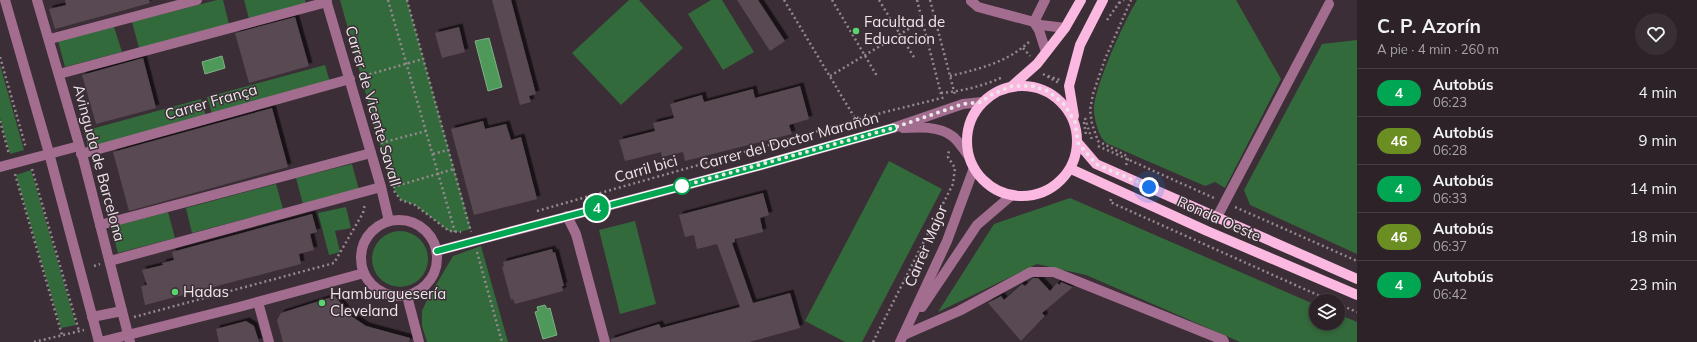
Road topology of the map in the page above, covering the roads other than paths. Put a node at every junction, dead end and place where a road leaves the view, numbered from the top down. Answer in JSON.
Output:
{"nodes":[{"id":1,"x":5,"y":0,"type":"edge"},
{"id":2,"x":37,"y":0,"type":"edge"},
{"id":3,"x":197,"y":0,"type":"edge"},
{"id":4,"x":1045,"y":0,"type":"edge"},
{"id":5,"x":1081,"y":0,"type":"edge"},
{"id":6,"x":1103,"y":0,"type":"edge"},
{"id":7,"x":326,"y":1,"type":"edge"},
{"id":8,"x":970,"y":2,"type":"dead end"},
{"id":9,"x":1329,"y":4,"type":"dead end"},
{"id":10,"x":1036,"y":26,"type":"junction"},
{"id":11,"x":1065,"y":28,"type":"junction"},
{"id":12,"x":50,"y":39,"type":"junction"},
{"id":13,"x":1046,"y":52,"type":"junction"},
{"id":14,"x":60,"y":74,"type":"junction"},
{"id":15,"x":350,"y":79,"type":"junction"},
{"id":16,"x":1012,"y":86,"type":"junction"},
{"id":17,"x":982,"y":102,"type":"junction"},
{"id":18,"x":1078,"y":120,"type":"junction"},
{"id":19,"x":893,"y":128,"type":"junction"},
{"id":20,"x":1083,"y":142,"type":"junction"},
{"id":21,"x":80,"y":150,"type":"junction"},
{"id":22,"x":49,"y":153,"type":"junction"},
{"id":23,"x":371,"y":153,"type":"junction"},
{"id":24,"x":968,"y":155,"type":"junction"},
{"id":25,"x":0,"y":167,"type":"edge"},
{"id":26,"x":974,"y":168,"type":"junction"},
{"id":27,"x":1071,"y":169,"type":"junction"},
{"id":28,"x":381,"y":187,"type":"junction"},
{"id":29,"x":1012,"y":195,"type":"junction"},
{"id":30,"x":567,"y":216,"type":"junction"},
{"id":31,"x":1217,"y":217,"type":"junction"},
{"id":32,"x":389,"y":221,"type":"junction"},
{"id":33,"x":100,"y":225,"type":"junction"},
{"id":34,"x":437,"y":251,"type":"junction"},
{"id":35,"x":110,"y":261,"type":"junction"},
{"id":36,"x":364,"y":273,"type":"junction"},
{"id":37,"x":1357,"y":279,"type":"edge"},
{"id":38,"x":1357,"y":295,"type":"edge"},
{"id":39,"x":407,"y":296,"type":"junction"},
{"id":40,"x":258,"y":302,"type":"junction"},
{"id":41,"x":123,"y":316,"type":"junction"},
{"id":42,"x":93,"y":322,"type":"junction"},
{"id":43,"x":129,"y":339,"type":"edge"},
{"id":44,"x":902,"y":339,"type":"edge"},
{"id":45,"x":99,"y":342,"type":"edge"},
{"id":46,"x":269,"y":342,"type":"edge"},
{"id":47,"x":419,"y":342,"type":"edge"},
{"id":48,"x":605,"y":342,"type":"edge"},
{"id":49,"x":1224,"y":342,"type":"edge"}],
"edges":[{"from":1,"to":22,"type":"street"},
{"from":2,"to":12,"type":"street","name":"Avinguda de Barcelona"},
{"from":3,"to":12,"type":"street"},
{"from":4,"to":10,"type":"street"},
{"from":5,"to":11,"type":"main road"},
{"from":6,"to":18,"type":"main road"},
{"from":7,"to":14,"type":"street"},
{"from":7,"to":15,"type":"street","name":"Carrer de Vicente Savall"},
{"from":8,"to":10,"type":"street"},
{"from":9,"to":31,"type":"street"},
{"from":10,"to":11,"type":"street"},
{"from":10,"to":13,"type":"street"},
{"from":11,"to":13,"type":"main road"},
{"from":12,"to":14,"type":"street","name":"Avinguda de Barcelona"},
{"from":13,"to":16,"type":"main road"},
{"from":14,"to":21,"type":"street","name":"Avinguda de Barcelona"},
{"from":15,"to":21,"type":"street","name":"Carrer França"},
{"from":15,"to":23,"type":"street","name":"Carrer de Vicente Savall"},
{"from":16,"to":17,"type":"main road"},
{"from":16,"to":18,"type":"main road"},
{"from":17,"to":19,"type":"street"},
{"from":17,"to":24,"type":"main road"},
{"from":18,"to":20,"type":"main road"},
{"from":19,"to":24,"type":"street"},
{"from":19,"to":30,"type":"street","name":"Carrer del Doctor Marañón"},
{"from":20,"to":27,"type":"main road"},
{"from":20,"to":31,"type":"main road","name":"Ronda Oeste"},
{"from":21,"to":22,"type":"street","name":"Carrer França"},
{"from":21,"to":33,"type":"street","name":"Avinguda de Barcelona"},
{"from":22,"to":25,"type":"street","name":"Carrer França"},
{"from":22,"to":42,"type":"street"},
{"from":23,"to":28,"type":"street","name":"Carrer de Vicente Savall"},
{"from":23,"to":33,"type":"street"},
{"from":24,"to":26,"type":"main road"},
{"from":26,"to":29,"type":"main road"},
{"from":26,"to":44,"type":"street","name":"Carrer Major"},
{"from":27,"to":29,"type":"main road"},
{"from":27,"to":38,"type":"main road","name":"Ronda Oeste"},
{"from":28,"to":32,"type":"street","name":"Carrer de Vicente Savall"},
{"from":28,"to":35,"type":"street"},
{"from":29,"to":44,"type":"street","name":"Carrer Major"},
{"from":30,"to":34,"type":"street","name":"Carrer del Doctor Marañón"},
{"from":30,"to":48,"type":"street"},
{"from":31,"to":37,"type":"main road","name":"Ronda Oeste"},
{"from":32,"to":34,"type":"street"},
{"from":32,"to":36,"type":"street"},
{"from":33,"to":35,"type":"street","name":"Avinguda de Barcelona"},
{"from":34,"to":39,"type":"street"},
{"from":35,"to":41,"type":"street","name":"Avinguda de Barcelona"},
{"from":36,"to":39,"type":"street"},
{"from":36,"to":40,"type":"street"},
{"from":39,"to":47,"type":"street"},
{"from":40,"to":43,"type":"street"},
{"from":40,"to":46,"type":"street"},
{"from":41,"to":42,"type":"street"},
{"from":41,"to":43,"type":"street","name":"Avinguda de Barcelona"},
{"from":42,"to":45,"type":"street"},
{"from":43,"to":45,"type":"street"},
{"from":44,"to":49,"type":"street"}]}
